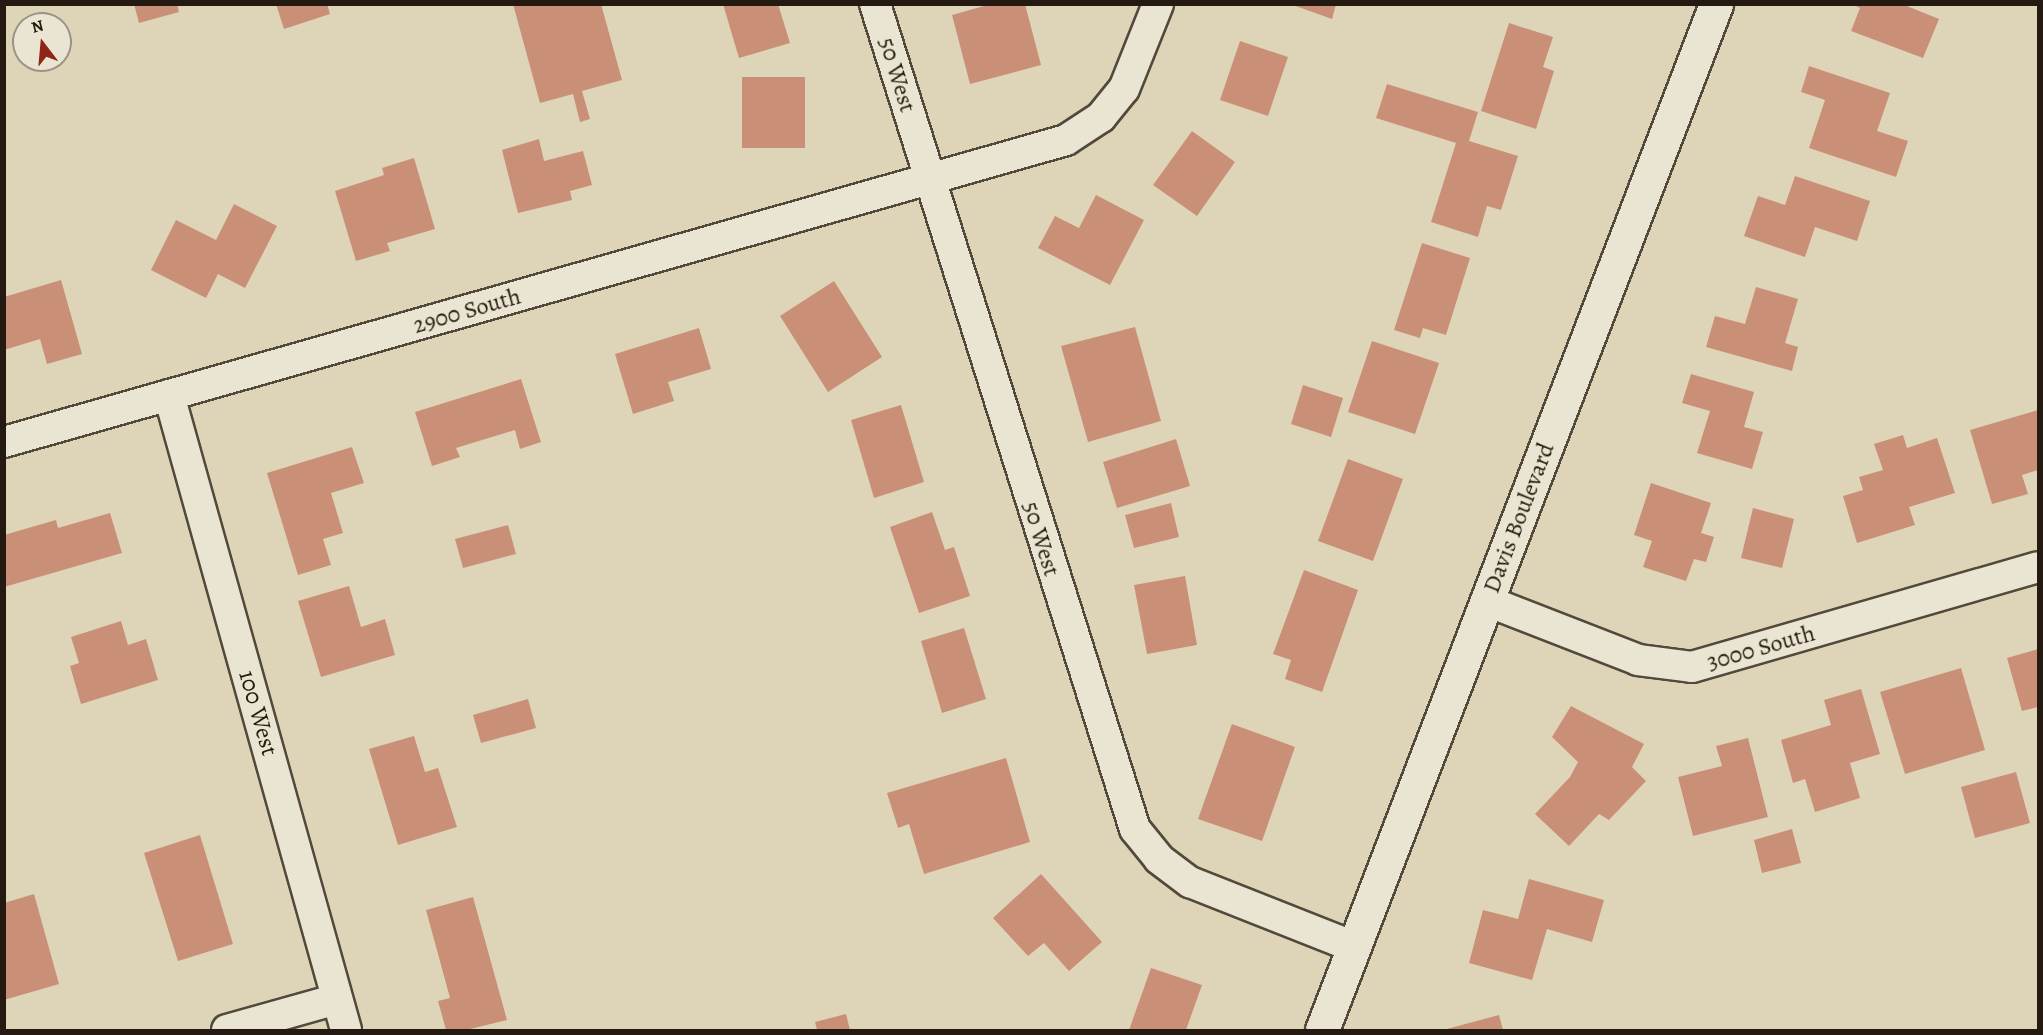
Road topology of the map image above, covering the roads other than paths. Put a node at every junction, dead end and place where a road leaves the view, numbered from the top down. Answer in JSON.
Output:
{"nodes":[{"id":1,"x":875,"y":4,"type":"edge"},
{"id":2,"x":1158,"y":4,"type":"edge"},
{"id":3,"x":1716,"y":4,"type":"edge"},
{"id":4,"x":929,"y":179,"type":"junction"},
{"id":5,"x":169,"y":395,"type":"junction"},
{"id":6,"x":4,"y":442,"type":"edge"},
{"id":7,"x":2038,"y":567,"type":"edge"},
{"id":8,"x":1487,"y":601,"type":"junction"},
{"id":9,"x":1354,"y":946,"type":"junction"},
{"id":10,"x":337,"y":999,"type":"junction"},
{"id":11,"x":227,"y":1030,"type":"edge"},
{"id":12,"x":346,"y":1030,"type":"edge"},
{"id":13,"x":1322,"y":1030,"type":"edge"}],
"edges":[{"from":1,"to":4,"type":"street","name":"50 West"},
{"from":2,"to":4,"type":"street","name":"2900 South"},
{"from":3,"to":8,"type":"street","name":"Davis Boulevard"},
{"from":4,"to":5,"type":"street","name":"2900 South"},
{"from":4,"to":9,"type":"street","name":"50 West"},
{"from":5,"to":6,"type":"street","name":"2900 South"},
{"from":5,"to":10,"type":"street","name":"100 West"},
{"from":7,"to":8,"type":"street","name":"3000 South"},
{"from":8,"to":9,"type":"street","name":"Davis Boulevard"},
{"from":9,"to":13,"type":"street","name":"Davis Boulevard"},
{"from":10,"to":11,"type":"street"},
{"from":10,"to":12,"type":"street","name":"100 West"}]}
